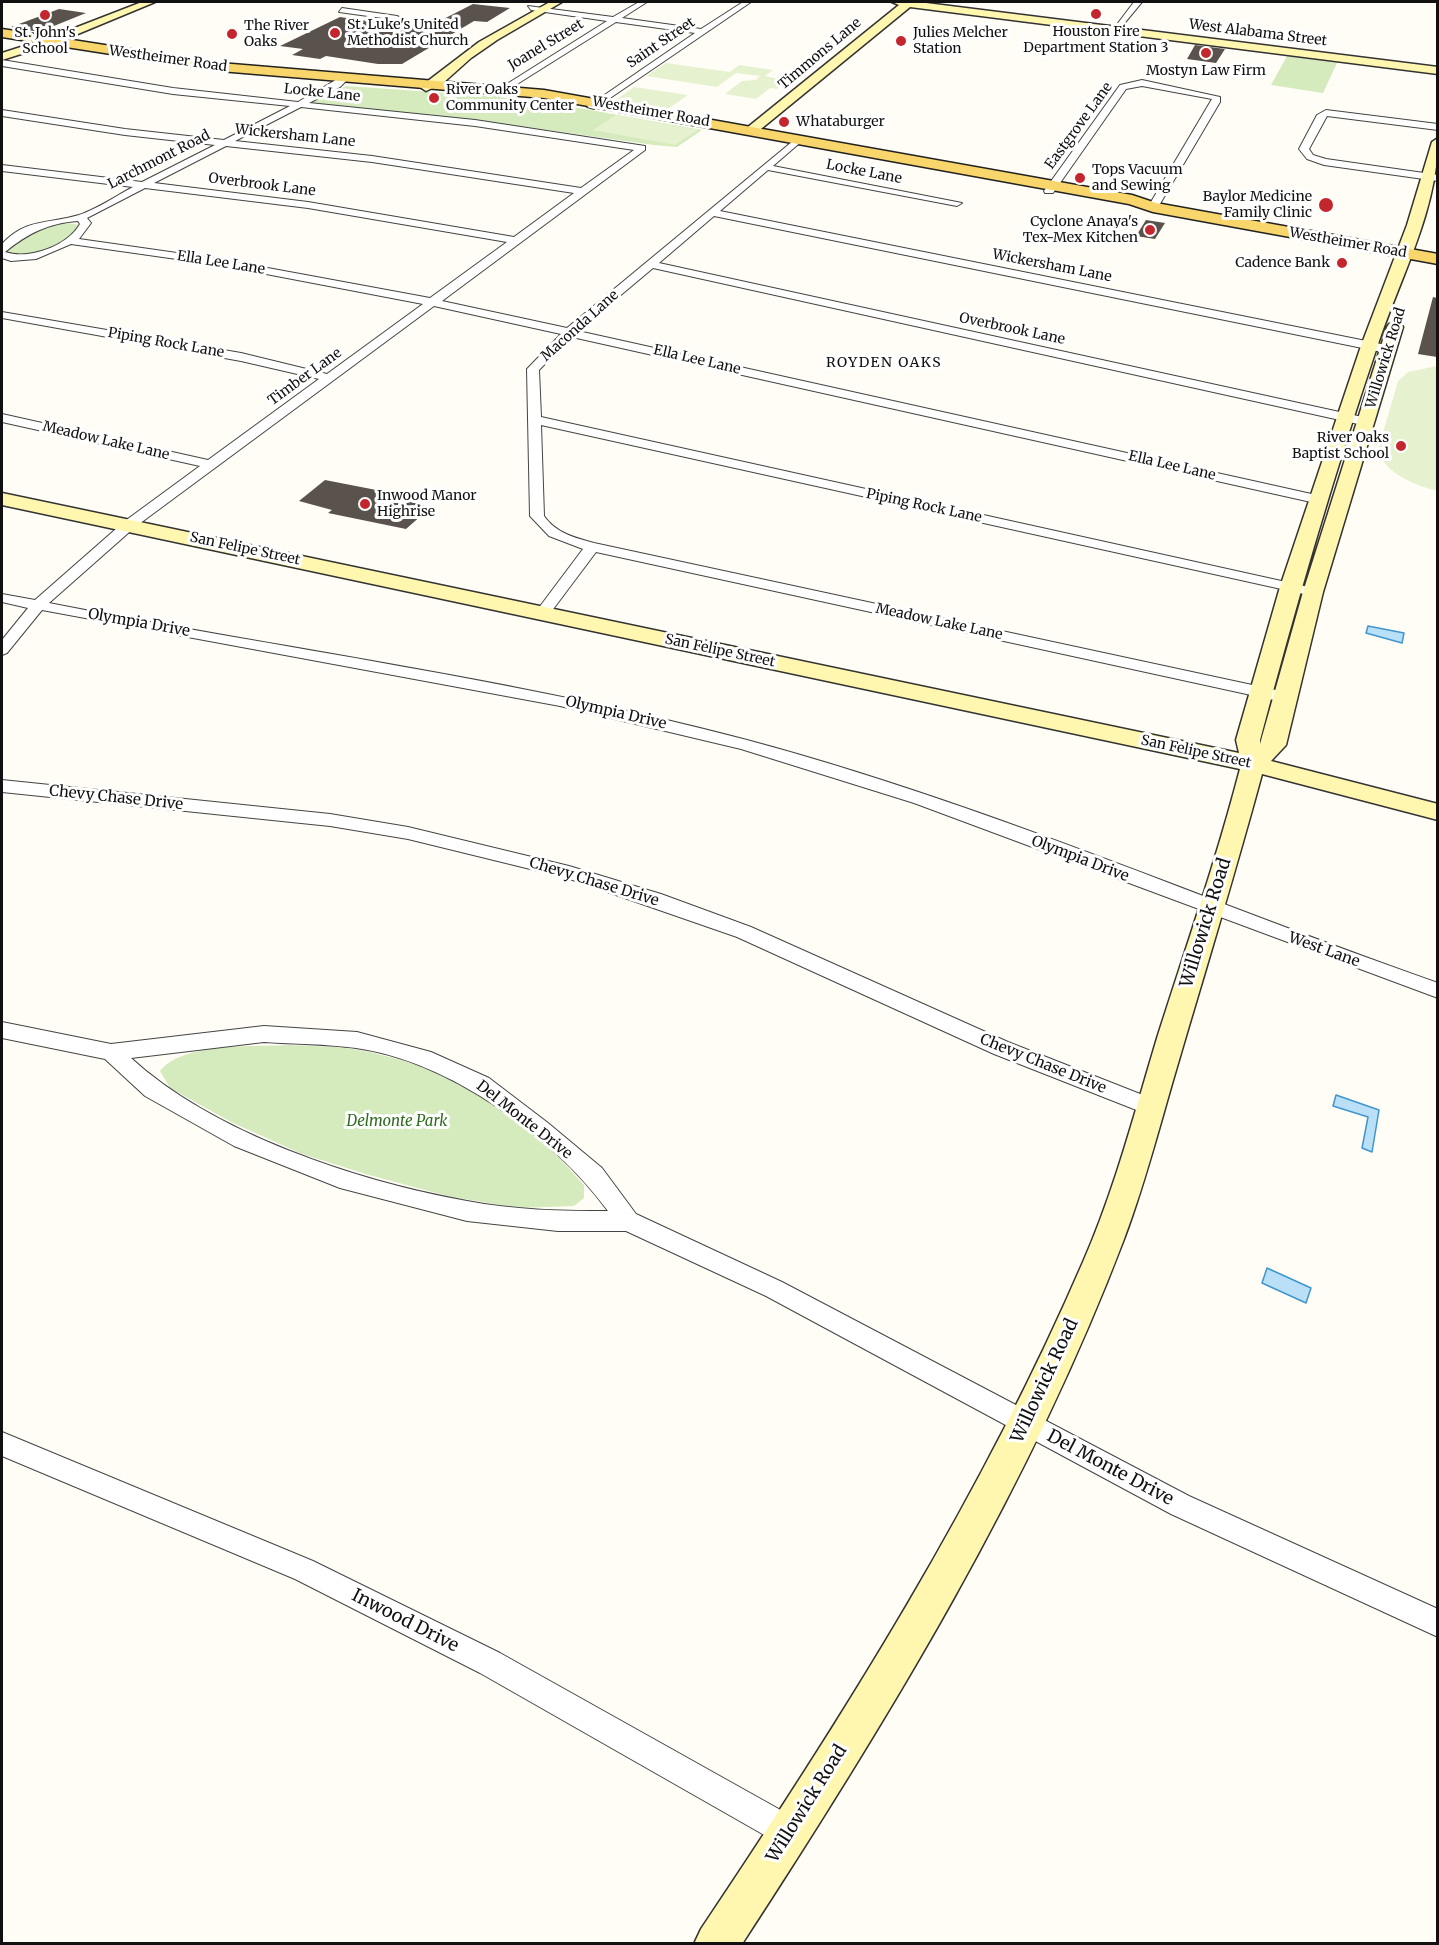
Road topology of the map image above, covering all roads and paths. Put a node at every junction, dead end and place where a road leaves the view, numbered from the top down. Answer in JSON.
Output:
{"nodes":[{"id":1,"x":150,"y":2,"type":"edge"},
{"id":2,"x":557,"y":2,"type":"edge"},
{"id":3,"x":643,"y":2,"type":"edge"},
{"id":4,"x":747,"y":2,"type":"edge"},
{"id":5,"x":905,"y":2,"type":"edge"},
{"id":6,"x":1138,"y":2,"type":"edge"},
{"id":7,"x":130,"y":5,"type":"edge"},
{"id":8,"x":539,"y":7,"type":"edge"},
{"id":9,"x":342,"y":10,"type":"dead end"},
{"id":10,"x":397,"y":18,"type":"dead end"},
{"id":11,"x":613,"y":20,"type":"junction"},
{"id":12,"x":1115,"y":29,"type":"junction"},
{"id":13,"x":702,"y":32,"type":"junction"},
{"id":14,"x":2,"y":33,"type":"edge"},
{"id":15,"x":2,"y":38,"type":"edge"},
{"id":16,"x":43,"y":41,"type":"junction"},
{"id":17,"x":2,"y":57,"type":"edge"},
{"id":18,"x":2,"y":63,"type":"edge"},
{"id":19,"x":1437,"y":70,"type":"edge"},
{"id":20,"x":344,"y":80,"type":"junction"},
{"id":21,"x":429,"y":84,"type":"junction"},
{"id":22,"x":498,"y":91,"type":"junction"},
{"id":23,"x":300,"y":105,"type":"junction"},
{"id":24,"x":594,"y":105,"type":"junction"},
{"id":25,"x":2,"y":113,"type":"edge"},
{"id":26,"x":673,"y":119,"type":"junction"},
{"id":27,"x":1437,"y":127,"type":"edge"},
{"id":28,"x":752,"y":130,"type":"junction"},
{"id":29,"x":721,"y":131,"type":"junction"},
{"id":30,"x":796,"y":142,"type":"junction"},
{"id":31,"x":1437,"y":142,"type":"edge"},
{"id":32,"x":224,"y":144,"type":"junction"},
{"id":33,"x":641,"y":147,"type":"joint"},
{"id":34,"x":765,"y":167,"type":"junction"},
{"id":35,"x":2,"y":168,"type":"edge"},
{"id":36,"x":1432,"y":178,"type":"edge"},
{"id":37,"x":141,"y":185,"type":"junction"},
{"id":38,"x":1051,"y":188,"type":"junction"},
{"id":39,"x":585,"y":192,"type":"junction"},
{"id":40,"x":957,"y":204,"type":"dead end"},
{"id":41,"x":1153,"y":207,"type":"junction"},
{"id":42,"x":711,"y":212,"type":"junction"},
{"id":43,"x":80,"y":218,"type":"junction"},
{"id":44,"x":2,"y":233,"type":"edge"},
{"id":45,"x":19,"y":235,"type":"junction"},
{"id":46,"x":70,"y":241,"type":"junction"},
{"id":47,"x":518,"y":241,"type":"junction"},
{"id":48,"x":1416,"y":250,"type":"junction"},
{"id":49,"x":3,"y":256,"type":"edge"},
{"id":50,"x":1437,"y":259,"type":"edge"},
{"id":51,"x":650,"y":264,"type":"junction"},
{"id":52,"x":433,"y":302,"type":"junction"},
{"id":53,"x":2,"y":315,"type":"edge"},
{"id":54,"x":571,"y":331,"type":"junction"},
{"id":55,"x":1369,"y":346,"type":"junction"},
{"id":56,"x":1387,"y":350,"type":"junction"},
{"id":57,"x":330,"y":378,"type":"junction"},
{"id":58,"x":2,"y":418,"type":"edge"},
{"id":59,"x":1347,"y":418,"type":"junction"},
{"id":60,"x":535,"y":420,"type":"junction"},
{"id":61,"x":1367,"y":422,"type":"junction"},
{"id":62,"x":211,"y":465,"type":"junction"},
{"id":63,"x":2,"y":498,"type":"edge"},
{"id":64,"x":1320,"y":500,"type":"junction"},
{"id":65,"x":1343,"y":501,"type":"junction"},
{"id":66,"x":130,"y":525,"type":"junction"},
{"id":67,"x":592,"y":547,"type":"junction"},
{"id":68,"x":1290,"y":587,"type":"junction"},
{"id":69,"x":1313,"y":592,"type":"junction"},
{"id":70,"x":2,"y":598,"type":"edge"},
{"id":71,"x":38,"y":605,"type":"junction"},
{"id":72,"x":543,"y":613,"type":"junction"},
{"id":73,"x":2,"y":650,"type":"edge"},
{"id":74,"x":1261,"y":692,"type":"junction"},
{"id":75,"x":1286,"y":698,"type":"junction"},
{"id":76,"x":1253,"y":764,"type":"junction"},
{"id":77,"x":2,"y":786,"type":"edge"},
{"id":78,"x":1437,"y":812,"type":"edge"},
{"id":79,"x":1210,"y":909,"type":"junction"},
{"id":80,"x":1437,"y":991,"type":"edge"},
{"id":81,"x":2,"y":1030,"type":"edge"},
{"id":82,"x":111,"y":1052,"type":"junction"},
{"id":83,"x":1151,"y":1107,"type":"junction"},
{"id":84,"x":628,"y":1221,"type":"junction"},
{"id":85,"x":1027,"y":1424,"type":"junction"},
{"id":86,"x":2,"y":1444,"type":"edge"},
{"id":87,"x":1437,"y":1623,"type":"edge"},
{"id":88,"x":791,"y":1833,"type":"junction"},
{"id":89,"x":717,"y":1944,"type":"edge"}],
"edges":[{"from":1,"to":7,"type":"main road"},
{"from":2,"to":8,"type":"main road"},
{"from":3,"to":11,"type":"street","name":"Joanel Street"},
{"from":4,"to":13,"type":"street","name":"Saint Street"},
{"from":5,"to":12,"type":"main road","name":"West Alabama Street"},
{"from":5,"to":28,"type":"main road","name":"Timmons Lane"},
{"from":6,"to":12,"type":"street"},
{"from":7,"to":16,"type":"main road"},
{"from":8,"to":11,"type":"street"},
{"from":8,"to":21,"type":"main road"},
{"from":9,"to":10,"type":"street"},
{"from":11,"to":13,"type":"street"},
{"from":11,"to":22,"type":"street","name":"Joanel Street"},
{"from":12,"to":19,"type":"main road","name":"West Alabama Street"},
{"from":13,"to":24,"type":"street","name":"Saint Street"},
{"from":14,"to":16,"type":"main road","name":"Westheimer Road"},
{"from":15,"to":16,"type":"main road","name":"Westheimer Road"},
{"from":16,"to":17,"type":"main road"},
{"from":16,"to":20,"type":"main road","name":"Westheimer Road"},
{"from":18,"to":23,"type":"street","name":"Locke Lane"},
{"from":20,"to":21,"type":"main road","name":"Westheimer Road"},
{"from":20,"to":23,"type":"street","name":"Larchmont Road"},
{"from":21,"to":22,"type":"main road","name":"Westheimer Road"},
{"from":22,"to":24,"type":"main road","name":"Westheimer Road"},
{"from":23,"to":32,"type":"street","name":"Larchmont Road"},
{"from":23,"to":33,"type":"street","name":"Locke Lane"},
{"from":24,"to":26,"type":"main road","name":"Westheimer Road"},
{"from":25,"to":32,"type":"street","name":"Wickersham Lane"},
{"from":26,"to":28,"type":"main road","name":"Westheimer Road"},
{"from":26,"to":29,"type":"main road","name":"Westheimer Road"},
{"from":27,"to":36,"type":"street"},
{"from":28,"to":29,"type":"main road"},
{"from":28,"to":30,"type":"main road","name":"Westheimer Road"},
{"from":29,"to":30,"type":"main road","name":"Westheimer Road"},
{"from":30,"to":34,"type":"street","name":"Maconda Lane"},
{"from":30,"to":38,"type":"main road","name":"Westheimer Road"},
{"from":31,"to":36,"type":"main road"},
{"from":32,"to":37,"type":"street","name":"Larchmont Road"},
{"from":32,"to":39,"type":"street","name":"Wickersham Lane"},
{"from":33,"to":39,"type":"street","name":"Timber Lane"},
{"from":34,"to":40,"type":"street","name":"Locke Lane"},
{"from":34,"to":42,"type":"street","name":"Maconda Lane"},
{"from":35,"to":37,"type":"street","name":"Overbrook Lane"},
{"from":36,"to":48,"type":"main road"},
{"from":37,"to":43,"type":"street","name":"Larchmont Road"},
{"from":37,"to":47,"type":"street","name":"Overbrook Lane"},
{"from":38,"to":41,"type":"main road","name":"Westheimer Road"},
{"from":38,"to":41,"type":"street","name":"Eastgrove Lane"},
{"from":39,"to":47,"type":"street","name":"Timber Lane"},
{"from":41,"to":48,"type":"main road","name":"Westheimer Road"},
{"from":42,"to":51,"type":"street","name":"Maconda Lane"},
{"from":42,"to":55,"type":"street","name":"Wickersham Lane"},
{"from":43,"to":45,"type":"street","name":"Larchmont Road"},
{"from":43,"to":46,"type":"street"},
{"from":44,"to":45,"type":"street"},
{"from":45,"to":49,"type":"street"},
{"from":46,"to":49,"type":"street"},
{"from":46,"to":52,"type":"street","name":"Ella Lee Lane"},
{"from":47,"to":52,"type":"street","name":"Timber Lane"},
{"from":48,"to":50,"type":"main road","name":"Westheimer Road"},
{"from":48,"to":55,"type":"main road","name":"Willowick Road"},
{"from":48,"to":56,"type":"main road","name":"Willowick Road"},
{"from":51,"to":54,"type":"street","name":"Maconda Lane"},
{"from":51,"to":59,"type":"street","name":"Overbrook Lane"},
{"from":52,"to":54,"type":"street","name":"Ella Lee Lane"},
{"from":52,"to":57,"type":"street","name":"Timber Lane"},
{"from":53,"to":57,"type":"street","name":"Piping Rock Lane"},
{"from":54,"to":60,"type":"street","name":"Maconda Lane"},
{"from":54,"to":64,"type":"street","name":"Ella Lee Lane"},
{"from":55,"to":56,"type":"street","name":"Wickersham Lane"},
{"from":55,"to":59,"type":"main road","name":"Willowick Road"},
{"from":56,"to":61,"type":"main road","name":"Willowick Road"},
{"from":57,"to":62,"type":"street","name":"Timber Lane"},
{"from":58,"to":62,"type":"street","name":"Meadow Lake Lane"},
{"from":59,"to":61,"type":"street","name":"Overbrook Lane"},
{"from":59,"to":64,"type":"main road","name":"Willowick Road"},
{"from":60,"to":67,"type":"street","name":"Maconda Lane"},
{"from":60,"to":68,"type":"street","name":"Piping Rock Lane"},
{"from":61,"to":65,"type":"main road","name":"Willowick Road"},
{"from":62,"to":66,"type":"street","name":"Timber Lane"},
{"from":63,"to":66,"type":"main road","name":"San Felipe Street"},
{"from":64,"to":65,"type":"main road","name":"Ella Lee Lane"},
{"from":64,"to":68,"type":"main road","name":"Willowick Road"},
{"from":65,"to":69,"type":"main road","name":"Willowick Road"},
{"from":66,"to":71,"type":"street","name":"Timber Lane"},
{"from":66,"to":72,"type":"main road","name":"San Felipe Street"},
{"from":67,"to":72,"type":"street"},
{"from":67,"to":74,"type":"street","name":"Meadow Lake Lane"},
{"from":68,"to":69,"type":"street","name":"Piping Rock Lane"},
{"from":68,"to":74,"type":"main road","name":"Willowick Road"},
{"from":69,"to":75,"type":"main road","name":"Willowick Road"},
{"from":70,"to":71,"type":"street","name":"Olympia Drive"},
{"from":71,"to":73,"type":"street","name":"Timber Lane"},
{"from":71,"to":79,"type":"street","name":"Olympia Drive"},
{"from":72,"to":76,"type":"main road","name":"San Felipe Street"},
{"from":74,"to":75,"type":"street","name":"Meadow Lake Lane"},
{"from":74,"to":76,"type":"main road","name":"Willowick Road"},
{"from":75,"to":76,"type":"main road","name":"Willowick Road"},
{"from":76,"to":78,"type":"main road","name":"San Felipe Street"},
{"from":76,"to":79,"type":"main road","name":"Willowick Road"},
{"from":77,"to":83,"type":"street","name":"Chevy Chase Drive"},
{"from":79,"to":80,"type":"street","name":"West Lane"},
{"from":79,"to":83,"type":"main road","name":"Willowick Road"},
{"from":81,"to":82,"type":"street","name":"Del Monte Drive"},
{"from":82,"to":84,"type":"street","name":"Del Monte Drive"},
{"from":82,"to":84,"type":"street","name":"Del Monte Drive"},
{"from":83,"to":85,"type":"main road","name":"Willowick Road"},
{"from":84,"to":85,"type":"street","name":"Del Monte Drive"},
{"from":85,"to":87,"type":"street","name":"Del Monte Drive"},
{"from":85,"to":88,"type":"main road","name":"Willowick Road"},
{"from":86,"to":88,"type":"street","name":"Inwood Drive"},
{"from":88,"to":89,"type":"main road","name":"Willowick Road"}]}
